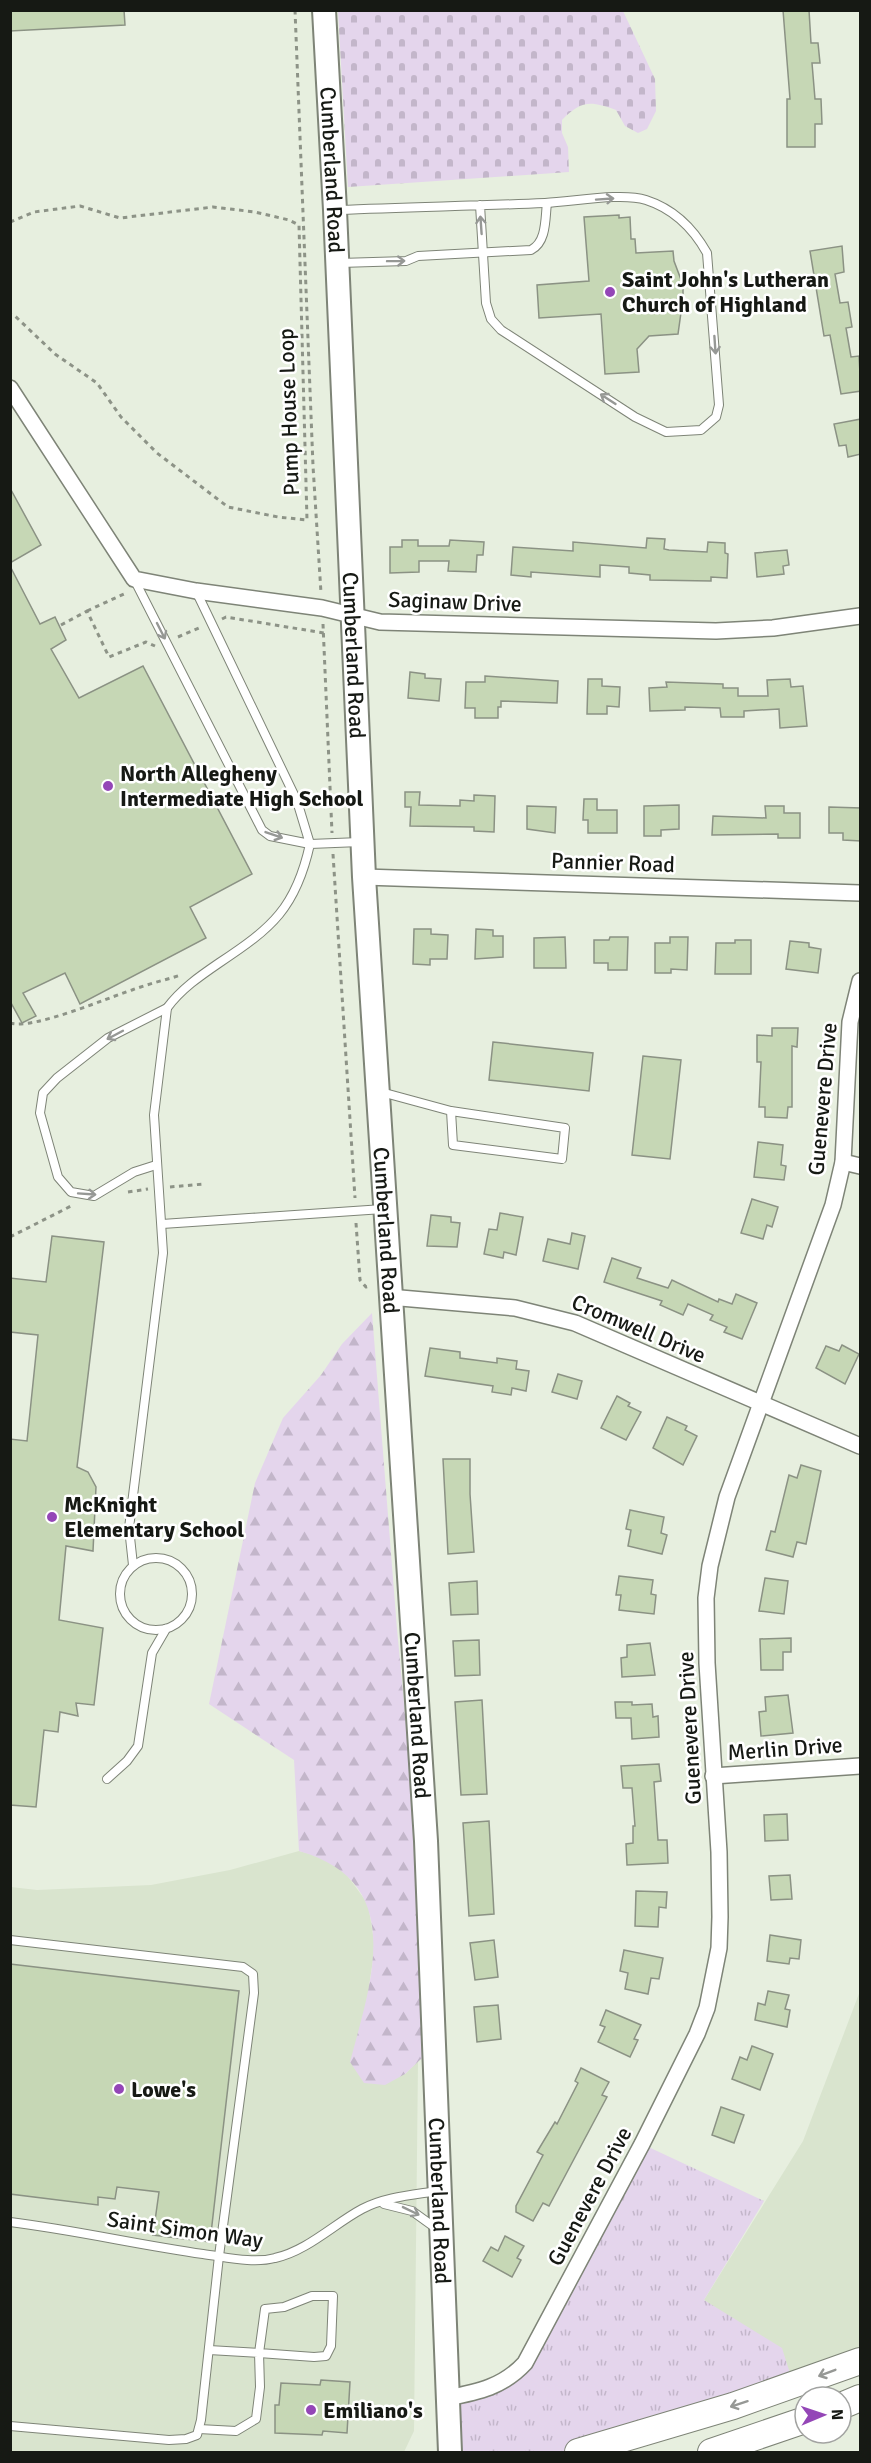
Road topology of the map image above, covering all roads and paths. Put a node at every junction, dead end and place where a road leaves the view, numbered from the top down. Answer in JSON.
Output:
{"nodes":[{"id":1,"x":295,"y":10,"type":"edge"},
{"id":2,"x":324,"y":10,"type":"edge"},
{"id":3,"x":547,"y":203,"type":"junction"},
{"id":4,"x":480,"y":205,"type":"junction"},
{"id":5,"x":335,"y":210,"type":"junction"},
{"id":6,"x":10,"y":222,"type":"edge"},
{"id":7,"x":483,"y":252,"type":"junction"},
{"id":8,"x":337,"y":263,"type":"junction"},
{"id":9,"x":10,"y":314,"type":"edge"},
{"id":10,"x":10,"y":388,"type":"edge"},
{"id":11,"x":136,"y":583,"type":"junction"},
{"id":12,"x":196,"y":591,"type":"junction"},
{"id":13,"x":322,"y":608,"type":"junction"},
{"id":14,"x":87,"y":612,"type":"junction"},
{"id":15,"x":351,"y":616,"type":"junction"},
{"id":16,"x":861,"y":616,"type":"edge"},
{"id":17,"x":211,"y":622,"type":"junction"},
{"id":18,"x":61,"y":625,"type":"dead end"},
{"id":19,"x":324,"y":633,"type":"junction"},
{"id":20,"x":166,"y":642,"type":"junction"},
{"id":21,"x":362,"y":842,"type":"junction"},
{"id":22,"x":333,"y":843,"type":"junction"},
{"id":23,"x":310,"y":844,"type":"junction"},
{"id":24,"x":364,"y":877,"type":"junction"},
{"id":25,"x":861,"y":893,"type":"edge"},
{"id":26,"x":204,"y":973,"type":"junction"},
{"id":27,"x":861,"y":981,"type":"edge"},
{"id":28,"x":167,"y":1008,"type":"junction"},
{"id":29,"x":10,"y":1023,"type":"edge"},
{"id":30,"x":377,"y":1091,"type":"junction"},
{"id":31,"x":451,"y":1111,"type":"junction"},
{"id":32,"x":843,"y":1162,"type":"junction"},
{"id":33,"x":156,"y":1165,"type":"junction"},
{"id":34,"x":861,"y":1166,"type":"edge"},
{"id":35,"x":384,"y":1209,"type":"junction"},
{"id":36,"x":355,"y":1210,"type":"junction"},
{"id":37,"x":162,"y":1224,"type":"junction"},
{"id":38,"x":389,"y":1291,"type":"junction"},
{"id":39,"x":762,"y":1405,"type":"junction"},
{"id":40,"x":861,"y":1446,"type":"edge"},
{"id":41,"x":133,"y":1565,"type":"junction"},
{"id":42,"x":166,"y":1629,"type":"junction"},
{"id":43,"x":861,"y":1766,"type":"edge"},
{"id":44,"x":713,"y":1776,"type":"junction"},
{"id":45,"x":107,"y":1779,"type":"dead end"},
{"id":46,"x":10,"y":1940,"type":"edge"},
{"id":47,"x":440,"y":2191,"type":"junction"},
{"id":48,"x":377,"y":2203,"type":"junction"},
{"id":49,"x":10,"y":2222,"type":"edge"},
{"id":50,"x":441,"y":2232,"type":"junction"},
{"id":51,"x":219,"y":2256,"type":"junction"},
{"id":52,"x":209,"y":2350,"type":"junction"},
{"id":53,"x":259,"y":2354,"type":"junction"},
{"id":54,"x":861,"y":2361,"type":"edge"},
{"id":55,"x":447,"y":2398,"type":"junction"},
{"id":56,"x":793,"y":2424,"type":"edge"},
{"id":57,"x":10,"y":2426,"type":"edge"},
{"id":58,"x":199,"y":2429,"type":"junction"},
{"id":59,"x":450,"y":2452,"type":"edge"},
{"id":60,"x":578,"y":2452,"type":"edge"},
{"id":61,"x":711,"y":2452,"type":"edge"}],
"edges":[{"from":1,"to":13,"type":"path"},
{"from":2,"to":5,"type":"main road","name":"Cumberland Road"},
{"from":3,"to":4,"type":"lane"},
{"from":3,"to":7,"type":"lane"},
{"from":3,"to":7,"type":"lane","one_way":true},
{"from":4,"to":5,"type":"lane"},
{"from":7,"to":4,"type":"lane","one_way":true},
{"from":5,"to":8,"type":"main road","name":"Cumberland Road"},
{"from":6,"to":9,"type":"path","name":"Pump House Loop"},
{"from":8,"to":7,"type":"lane","one_way":true},
{"from":8,"to":15,"type":"main road","name":"Cumberland Road"},
{"from":10,"to":11,"type":"street"},
{"from":11,"to":12,"type":"street","name":"Saginaw Drive"},
{"from":11,"to":14,"type":"path"},
{"from":11,"to":20,"type":"lane","one_way":true},
{"from":12,"to":13,"type":"street","name":"Saginaw Drive"},
{"from":12,"to":17,"type":"lane"},
{"from":13,"to":15,"type":"street","name":"Saginaw Drive"},
{"from":13,"to":19,"type":"path"},
{"from":14,"to":18,"type":"path"},
{"from":14,"to":20,"type":"path"},
{"from":15,"to":16,"type":"street","name":"Saginaw Drive"},
{"from":15,"to":21,"type":"main road","name":"Cumberland Road"},
{"from":17,"to":19,"type":"path"},
{"from":17,"to":20,"type":"path"},
{"from":17,"to":23,"type":"lane"},
{"from":19,"to":22,"type":"path"},
{"from":20,"to":23,"type":"lane","one_way":true},
{"from":21,"to":22,"type":"lane"},
{"from":21,"to":24,"type":"main road","name":"Cumberland Road"},
{"from":22,"to":23,"type":"lane"},
{"from":22,"to":36,"type":"path"},
{"from":23,"to":26,"type":"lane"},
{"from":24,"to":25,"type":"street","name":"Pannier Road"},
{"from":24,"to":30,"type":"main road","name":"Cumberland Road"},
{"from":26,"to":28,"type":"lane"},
{"from":26,"to":29,"type":"path"},
{"from":27,"to":32,"type":"street","name":"Guenevere Drive"},
{"from":28,"to":33,"type":"lane"},
{"from":28,"to":33,"type":"lane","one_way":true},
{"from":30,"to":31,"type":"lane"},
{"from":30,"to":35,"type":"main road","name":"Cumberland Road"},
{"from":31,"to":31,"type":"lane"},
{"from":32,"to":34,"type":"street"},
{"from":32,"to":39,"type":"street","name":"Guenevere Drive"},
{"from":33,"to":37,"type":"lane"},
{"from":35,"to":36,"type":"lane"},
{"from":35,"to":38,"type":"main road","name":"Cumberland Road"},
{"from":36,"to":37,"type":"lane"},
{"from":36,"to":38,"type":"path"},
{"from":37,"to":41,"type":"lane"},
{"from":38,"to":39,"type":"street","name":"Cromwell Drive"},
{"from":38,"to":47,"type":"main road","name":"Cumberland Road"},
{"from":39,"to":40,"type":"street","name":"Cromwell Drive"},
{"from":39,"to":44,"type":"street","name":"Guenevere Drive"},
{"from":41,"to":42,"type":"lane"},
{"from":41,"to":42,"type":"lane"},
{"from":42,"to":45,"type":"lane"},
{"from":43,"to":44,"type":"street","name":"Merlin Drive"},
{"from":44,"to":55,"type":"street","name":"Guenevere Drive"},
{"from":46,"to":51,"type":"lane"},
{"from":47,"to":48,"type":"lane","name":"Saint Simon Way"},
{"from":47,"to":50,"type":"main road","name":"Cumberland Road"},
{"from":48,"to":50,"type":"lane","one_way":true},
{"from":48,"to":51,"type":"lane","name":"Saint Simon Way"},
{"from":49,"to":51,"type":"lane","name":"Saint Simon Way"},
{"from":50,"to":55,"type":"main road","name":"Cumberland Road"},
{"from":51,"to":52,"type":"lane"},
{"from":52,"to":53,"type":"lane"},
{"from":52,"to":58,"type":"lane"},
{"from":53,"to":53,"type":"lane"},
{"from":53,"to":58,"type":"lane"},
{"from":54,"to":60,"type":"highway","one_way":true},
{"from":55,"to":59,"type":"main road","name":"Cumberland Road"},
{"from":56,"to":61,"type":"highway"},
{"from":57,"to":58,"type":"lane"}]}
